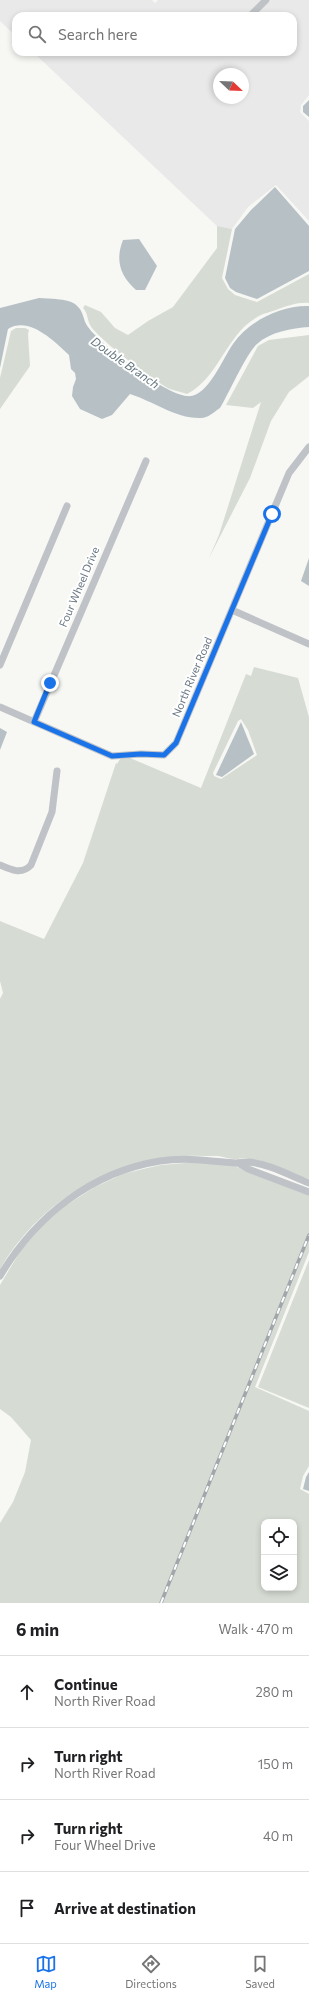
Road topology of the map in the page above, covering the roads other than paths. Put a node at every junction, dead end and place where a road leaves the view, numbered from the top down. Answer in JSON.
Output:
{"nodes":[{"id":1,"x":266,"y":0,"type":"edge"},
{"id":2,"x":254,"y":12,"type":"edge"},
{"id":3,"x":309,"y":447,"type":"edge"},
{"id":4,"x":146,"y":461,"type":"dead end"},
{"id":5,"x":67,"y":506,"type":"dead end"},
{"id":6,"x":232,"y":610,"type":"junction"},
{"id":7,"x":309,"y":644,"type":"edge"},
{"id":8,"x":0,"y":664,"type":"edge"},
{"id":9,"x":0,"y":708,"type":"edge"},
{"id":10,"x":34,"y":722,"type":"junction"},
{"id":11,"x":58,"y":771,"type":"dead end"},
{"id":12,"x":0,"y":866,"type":"edge"},
{"id":13,"x":238,"y":1163,"type":"junction"},
{"id":14,"x":309,"y":1182,"type":"edge"},
{"id":15,"x":309,"y":1192,"type":"edge"},
{"id":16,"x":0,"y":1276,"type":"edge"}],
"edges":[{"from":1,"to":2,"type":"street"},
{"from":3,"to":6,"type":"street","name":"North River Road"},
{"from":4,"to":10,"type":"street","name":"Four Wheel Drive"},
{"from":5,"to":8,"type":"street"},
{"from":6,"to":7,"type":"street"},
{"from":6,"to":10,"type":"street","name":"North River Road"},
{"from":9,"to":10,"type":"street","name":"North River Road"},
{"from":11,"to":12,"type":"street"},
{"from":13,"to":14,"type":"street"},
{"from":13,"to":15,"type":"street"},
{"from":13,"to":16,"type":"street"}]}
